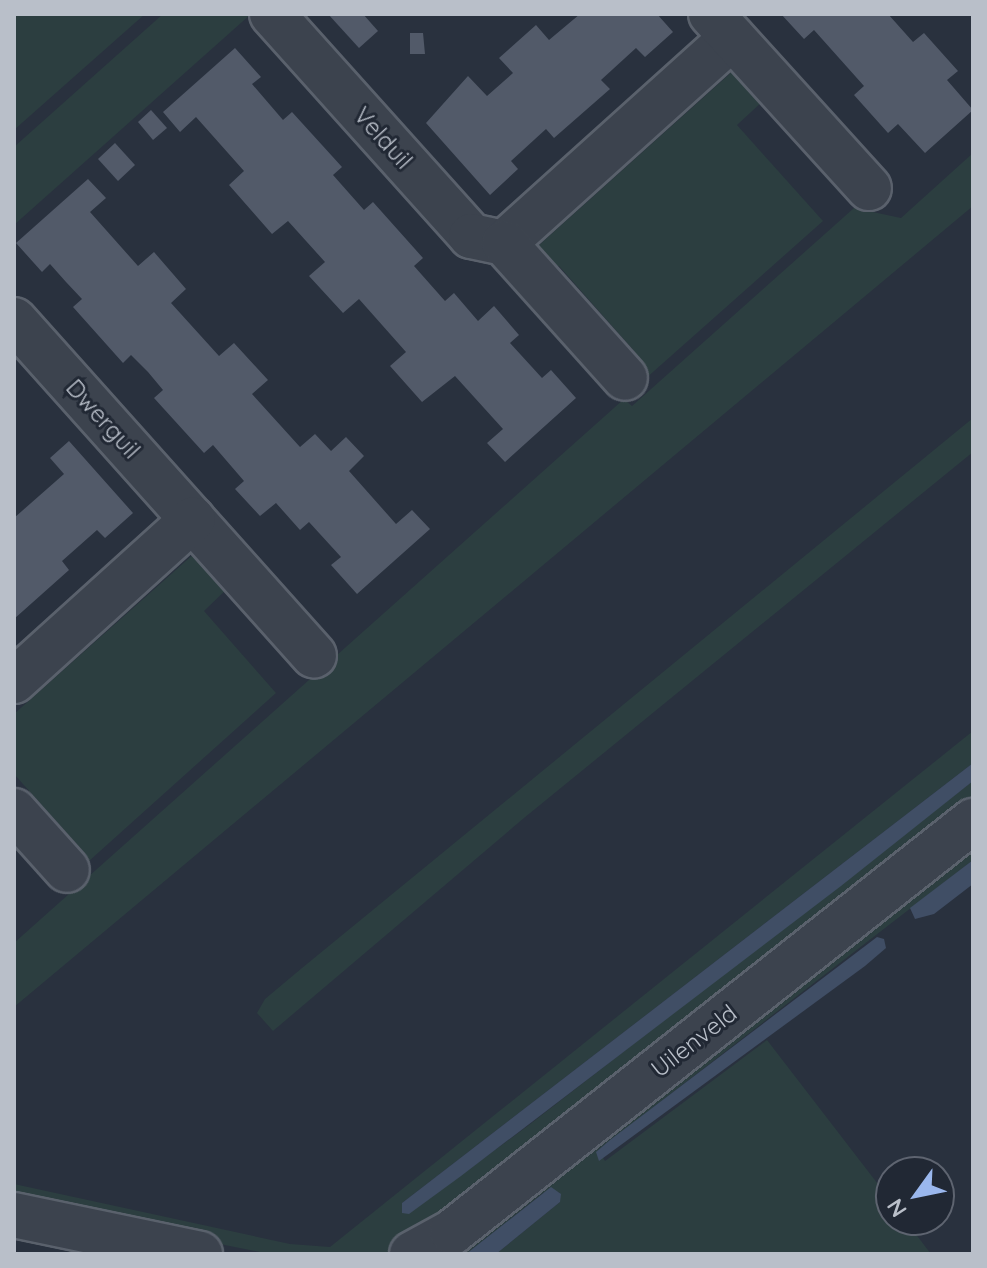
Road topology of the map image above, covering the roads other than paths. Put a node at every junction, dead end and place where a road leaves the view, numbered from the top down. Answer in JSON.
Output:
{"nodes":[{"id":1,"x":272,"y":14,"type":"edge"},
{"id":2,"x":722,"y":26,"type":"edge"},
{"id":3,"x":869,"y":188,"type":"dead end"},
{"id":4,"x":504,"y":243,"type":"junction"},
{"id":5,"x":14,"y":320,"type":"edge"},
{"id":6,"x":625,"y":378,"type":"dead end"},
{"id":7,"x":193,"y":519,"type":"junction"},
{"id":8,"x":314,"y":655,"type":"dead end"},
{"id":9,"x":14,"y":681,"type":"edge"},
{"id":10,"x":14,"y":811,"type":"edge"},
{"id":11,"x":973,"y":821,"type":"edge"},
{"id":12,"x":67,"y":870,"type":"dead end"},
{"id":13,"x":14,"y":1215,"type":"edge"},
{"id":14,"x":200,"y":1254,"type":"edge"},
{"id":15,"x":412,"y":1254,"type":"edge"}],
"edges":[{"from":1,"to":4,"type":"street","name":"Velduil"},
{"from":2,"to":3,"type":"street"},
{"from":2,"to":4,"type":"street"},
{"from":4,"to":6,"type":"street"},
{"from":5,"to":7,"type":"street","name":"Dwerguil"},
{"from":7,"to":8,"type":"street","name":"Dwerguil"},
{"from":7,"to":9,"type":"street"},
{"from":10,"to":12,"type":"street"},
{"from":11,"to":15,"type":"street","name":"Uilenveld"},
{"from":13,"to":14,"type":"street"}]}
